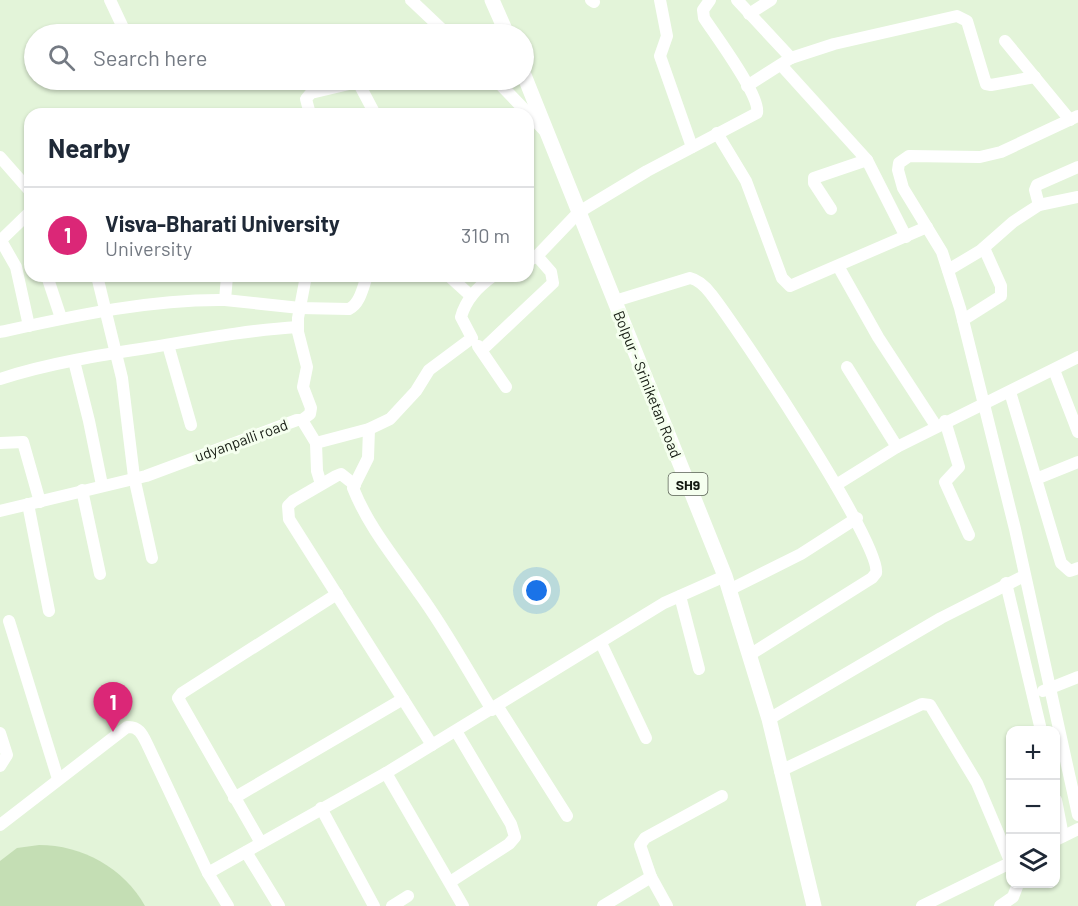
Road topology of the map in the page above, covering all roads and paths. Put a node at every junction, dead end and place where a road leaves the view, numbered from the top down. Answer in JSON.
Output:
{"nodes":[{"id":1,"x":110,"y":0,"type":"edge"},
{"id":2,"x":411,"y":0,"type":"edge"},
{"id":3,"x":493,"y":0,"type":"edge"},
{"id":4,"x":660,"y":0,"type":"edge"},
{"id":5,"x":710,"y":0,"type":"edge"},
{"id":6,"x":737,"y":0,"type":"edge"},
{"id":7,"x":771,"y":0,"type":"edge"},
{"id":8,"x":749,"y":14,"type":"junction"},
{"id":9,"x":121,"y":24,"type":"edge"},
{"id":10,"x":435,"y":24,"type":"edge"},
{"id":11,"x":503,"y":24,"type":"edge"},
{"id":12,"x":1005,"y":41,"type":"dead end"},
{"id":13,"x":786,"y":61,"type":"junction"},
{"id":14,"x":1035,"y":77,"type":"junction"},
{"id":15,"x":747,"y":86,"type":"junction"},
{"id":16,"x":324,"y":90,"type":"edge"},
{"id":17,"x":366,"y":90,"type":"edge"},
{"id":18,"x":506,"y":90,"type":"edge"},
{"id":19,"x":530,"y":90,"type":"edge"},
{"id":20,"x":308,"y":108,"type":"edge"},
{"id":21,"x":373,"y":108,"type":"edge"},
{"id":22,"x":523,"y":108,"type":"edge"},
{"id":23,"x":1074,"y":118,"type":"edge"},
{"id":24,"x":534,"y":119,"type":"edge"},
{"id":25,"x":717,"y":133,"type":"junction"},
{"id":26,"x":549,"y":135,"type":"junction"},
{"id":27,"x":692,"y":147,"type":"junction"},
{"id":28,"x":0,"y":157,"type":"edge"},
{"id":29,"x":867,"y":160,"type":"junction"},
{"id":30,"x":1078,"y":167,"type":"edge"},
{"id":31,"x":24,"y":184,"type":"edge"},
{"id":32,"x":903,"y":188,"type":"junction"},
{"id":33,"x":888,"y":196,"type":"junction"},
{"id":34,"x":1078,"y":197,"type":"edge"},
{"id":35,"x":1039,"y":205,"type":"junction"},
{"id":36,"x":831,"y":209,"type":"dead end"},
{"id":37,"x":579,"y":212,"type":"junction"},
{"id":38,"x":24,"y":218,"type":"edge"},
{"id":39,"x":927,"y":227,"type":"junction"},
{"id":40,"x":906,"y":237,"type":"junction"},
{"id":41,"x":0,"y":240,"type":"edge"},
{"id":42,"x":984,"y":248,"type":"junction"},
{"id":43,"x":534,"y":257,"type":"edge"},
{"id":44,"x":534,"y":260,"type":"edge"},
{"id":45,"x":838,"y":266,"type":"junction"},
{"id":46,"x":948,"y":270,"type":"junction"},
{"id":47,"x":50,"y":282,"type":"edge"},
{"id":48,"x":98,"y":282,"type":"edge"},
{"id":49,"x":226,"y":282,"type":"edge"},
{"id":50,"x":305,"y":282,"type":"edge"},
{"id":51,"x":365,"y":282,"type":"edge"},
{"id":52,"x":456,"y":282,"type":"edge"},
{"id":53,"x":482,"y":282,"type":"edge"},
{"id":54,"x":471,"y":296,"type":"junction"},
{"id":55,"x":225,"y":300,"type":"junction"},
{"id":56,"x":615,"y":301,"type":"junction"},
{"id":57,"x":300,"y":308,"type":"junction"},
{"id":58,"x":106,"y":310,"type":"junction"},
{"id":59,"x":61,"y":318,"type":"junction"},
{"id":60,"x":963,"y":320,"type":"junction"},
{"id":61,"x":29,"y":326,"type":"junction"},
{"id":62,"x":298,"y":327,"type":"junction"},
{"id":63,"x":0,"y":332,"type":"edge"},
{"id":64,"x":472,"y":338,"type":"junction"},
{"id":65,"x":168,"y":345,"type":"junction"},
{"id":66,"x":482,"y":351,"type":"junction"},
{"id":67,"x":116,"y":353,"type":"junction"},
{"id":68,"x":1078,"y":357,"type":"edge"},
{"id":69,"x":74,"y":361,"type":"junction"},
{"id":70,"x":847,"y":367,"type":"dead end"},
{"id":71,"x":1054,"y":370,"type":"junction"},
{"id":72,"x":0,"y":379,"type":"edge"},
{"id":73,"x":506,"y":387,"type":"dead end"},
{"id":74,"x":1010,"y":392,"type":"junction"},
{"id":75,"x":982,"y":404,"type":"junction"},
{"id":76,"x":302,"y":420,"type":"junction"},
{"id":77,"x":940,"y":424,"type":"junction"},
{"id":78,"x":191,"y":425,"type":"dead end"},
{"id":79,"x":369,"y":429,"type":"junction"},
{"id":80,"x":1078,"y":432,"type":"edge"},
{"id":81,"x":0,"y":443,"type":"edge"},
{"id":82,"x":316,"y":443,"type":"junction"},
{"id":83,"x":897,"y":447,"type":"junction"},
{"id":84,"x":1078,"y":462,"type":"edge"},
{"id":85,"x":134,"y":477,"type":"junction"},
{"id":86,"x":1036,"y":479,"type":"junction"},
{"id":87,"x":321,"y":484,"type":"junction"},
{"id":88,"x":102,"y":485,"type":"junction"},
{"id":89,"x":355,"y":485,"type":"junction"},
{"id":90,"x":836,"y":485,"type":"junction"},
{"id":91,"x":82,"y":490,"type":"junction"},
{"id":92,"x":40,"y":501,"type":"junction"},
{"id":93,"x":28,"y":504,"type":"junction"},
{"id":94,"x":0,"y":511,"type":"edge"},
{"id":95,"x":857,"y":518,"type":"junction"},
{"id":96,"x":969,"y":535,"type":"dead end"},
{"id":97,"x":152,"y":558,"type":"dead end"},
{"id":98,"x":1078,"y":568,"type":"edge"},
{"id":99,"x":100,"y":574,"type":"dead end"},
{"id":100,"x":1015,"y":580,"type":"junction"},
{"id":101,"x":727,"y":583,"type":"junction"},
{"id":102,"x":337,"y":594,"type":"junction"},
{"id":103,"x":680,"y":596,"type":"junction"},
{"id":104,"x":49,"y":610,"type":"dead end"},
{"id":105,"x":9,"y":621,"type":"dead end"},
{"id":106,"x":601,"y":643,"type":"junction"},
{"id":107,"x":751,"y":654,"type":"junction"},
{"id":108,"x":699,"y":669,"type":"dead end"},
{"id":109,"x":1078,"y":676,"type":"edge"},
{"id":110,"x":1041,"y":692,"type":"junction"},
{"id":111,"x":403,"y":699,"type":"junction"},
{"id":112,"x":495,"y":708,"type":"junction"},
{"id":113,"x":769,"y":719,"type":"junction"},
{"id":114,"x":1041,"y":726,"type":"edge"},
{"id":115,"x":456,"y":731,"type":"junction"},
{"id":116,"x":0,"y":733,"type":"edge"},
{"id":117,"x":646,"y":738,"type":"dead end"},
{"id":118,"x":432,"y":745,"type":"junction"},
{"id":119,"x":0,"y":766,"type":"edge"},
{"id":120,"x":780,"y":771,"type":"junction"},
{"id":121,"x":386,"y":773,"type":"junction"},
{"id":122,"x":58,"y":779,"type":"junction"},
{"id":123,"x":722,"y":796,"type":"dead end"},
{"id":124,"x":234,"y":798,"type":"junction"},
{"id":125,"x":321,"y":808,"type":"junction"},
{"id":126,"x":1060,"y":811,"type":"edge"},
{"id":127,"x":1078,"y":815,"type":"edge"},
{"id":128,"x":567,"y":816,"type":"dead end"},
{"id":129,"x":0,"y":825,"type":"edge"},
{"id":130,"x":1068,"y":834,"type":"edge"},
{"id":131,"x":261,"y":843,"type":"junction"},
{"id":132,"x":1006,"y":850,"type":"edge"},
{"id":133,"x":246,"y":852,"type":"junction"},
{"id":134,"x":1006,"y":864,"type":"edge"},
{"id":135,"x":208,"y":873,"type":"junction"},
{"id":136,"x":651,"y":877,"type":"junction"},
{"id":137,"x":450,"y":882,"type":"junction"},
{"id":138,"x":1016,"y":888,"type":"edge"},
{"id":139,"x":408,"y":897,"type":"dead end"},
{"id":140,"x":228,"y":906,"type":"edge"},
{"id":141,"x":279,"y":906,"type":"edge"},
{"id":142,"x":374,"y":906,"type":"edge"},
{"id":143,"x":392,"y":906,"type":"edge"},
{"id":144,"x":463,"y":906,"type":"edge"},
{"id":145,"x":603,"y":906,"type":"edge"},
{"id":146,"x":667,"y":906,"type":"edge"},
{"id":147,"x":814,"y":906,"type":"edge"},
{"id":148,"x":922,"y":906,"type":"edge"},
{"id":149,"x":1000,"y":906,"type":"edge"}],
"edges":[{"from":1,"to":9,"type":"street"},
{"from":2,"to":10,"type":"street"},
{"from":3,"to":11,"type":"main road"},
{"from":4,"to":27,"type":"street"},
{"from":5,"to":15,"type":"street"},
{"from":6,"to":8,"type":"street"},
{"from":7,"to":8,"type":"street"},
{"from":8,"to":13,"type":"street"},
{"from":12,"to":14,"type":"street"},
{"from":13,"to":14,"type":"street"},
{"from":13,"to":15,"type":"street"},
{"from":13,"to":29,"type":"street"},
{"from":14,"to":23,"type":"street"},
{"from":15,"to":25,"type":"street"},
{"from":16,"to":20,"type":"street"},
{"from":17,"to":21,"type":"street"},
{"from":18,"to":22,"type":"street"},
{"from":19,"to":26,"type":"main road","name":"Bolpur - Sriniketan Road","number":"SH9"},
{"from":23,"to":32,"type":"street"},
{"from":24,"to":26,"type":"street"},
{"from":25,"to":27,"type":"street"},
{"from":25,"to":45,"type":"street"},
{"from":26,"to":37,"type":"main road","name":"Bolpur - Sriniketan Road","number":"SH9"},
{"from":27,"to":37,"type":"street"},
{"from":28,"to":31,"type":"street"},
{"from":29,"to":33,"type":"street"},
{"from":29,"to":36,"type":"street"},
{"from":30,"to":35,"type":"street"},
{"from":32,"to":33,"type":"street"},
{"from":32,"to":39,"type":"street"},
{"from":33,"to":40,"type":"street"},
{"from":34,"to":35,"type":"street"},
{"from":35,"to":42,"type":"street"},
{"from":37,"to":43,"type":"street"},
{"from":37,"to":56,"type":"main road","name":"Bolpur - Sriniketan Road","number":"SH9"},
{"from":38,"to":41,"type":"street"},
{"from":39,"to":40,"type":"street"},
{"from":39,"to":46,"type":"street"},
{"from":40,"to":45,"type":"street"},
{"from":41,"to":61,"type":"street"},
{"from":42,"to":46,"type":"street"},
{"from":42,"to":60,"type":"street"},
{"from":44,"to":66,"type":"street"},
{"from":45,"to":77,"type":"street"},
{"from":46,"to":60,"type":"street"},
{"from":47,"to":59,"type":"street"},
{"from":48,"to":58,"type":"street"},
{"from":49,"to":55,"type":"street"},
{"from":50,"to":57,"type":"street"},
{"from":51,"to":57,"type":"street"},
{"from":52,"to":54,"type":"street"},
{"from":53,"to":54,"type":"street"},
{"from":54,"to":64,"type":"street"},
{"from":55,"to":57,"type":"street"},
{"from":55,"to":58,"type":"street"},
{"from":56,"to":90,"type":"street"},
{"from":56,"to":101,"type":"main road","name":"Bolpur - Sriniketan Road","number":"SH9"},
{"from":57,"to":62,"type":"street"},
{"from":58,"to":59,"type":"street"},
{"from":58,"to":67,"type":"street"},
{"from":59,"to":61,"type":"street"},
{"from":60,"to":75,"type":"street"},
{"from":61,"to":63,"type":"street"},
{"from":62,"to":65,"type":"street"},
{"from":62,"to":76,"type":"street"},
{"from":64,"to":66,"type":"street"},
{"from":64,"to":79,"type":"street"},
{"from":65,"to":67,"type":"street"},
{"from":65,"to":78,"type":"street"},
{"from":66,"to":73,"type":"street"},
{"from":67,"to":69,"type":"street"},
{"from":67,"to":85,"type":"street"},
{"from":68,"to":71,"type":"street"},
{"from":69,"to":72,"type":"street"},
{"from":69,"to":88,"type":"street"},
{"from":70,"to":83,"type":"street"},
{"from":71,"to":74,"type":"street"},
{"from":71,"to":80,"type":"street"},
{"from":74,"to":75,"type":"street"},
{"from":74,"to":86,"type":"street"},
{"from":75,"to":77,"type":"street"},
{"from":75,"to":100,"type":"street"},
{"from":76,"to":82,"type":"street","name":"udyanpalli road"},
{"from":76,"to":85,"type":"street","name":"udyanpalli road"},
{"from":77,"to":83,"type":"street"},
{"from":77,"to":96,"type":"street"},
{"from":79,"to":82,"type":"street"},
{"from":79,"to":89,"type":"street"},
{"from":81,"to":92,"type":"street"},
{"from":82,"to":87,"type":"street"},
{"from":83,"to":90,"type":"street"},
{"from":84,"to":86,"type":"street"},
{"from":85,"to":88,"type":"street","name":"udyanpalli road"},
{"from":85,"to":97,"type":"street"},
{"from":86,"to":98,"type":"street"},
{"from":87,"to":89,"type":"street"},
{"from":87,"to":102,"type":"street"},
{"from":88,"to":91,"type":"street","name":"udyanpalli road"},
{"from":89,"to":112,"type":"street"},
{"from":90,"to":95,"type":"street"},
{"from":91,"to":92,"type":"street","name":"udyanpalli road"},
{"from":91,"to":99,"type":"street"},
{"from":92,"to":93,"type":"street","name":"udyanpalli road"},
{"from":93,"to":94,"type":"street","name":"udyanpalli road"},
{"from":93,"to":104,"type":"street"},
{"from":95,"to":101,"type":"street"},
{"from":95,"to":107,"type":"street"},
{"from":100,"to":110,"type":"street"},
{"from":100,"to":110,"type":"street"},
{"from":100,"to":113,"type":"street"},
{"from":101,"to":103,"type":"street"},
{"from":101,"to":107,"type":"main road","name":"Bolpur - Sriniketan Road","number":"SH9"},
{"from":102,"to":111,"type":"street"},
{"from":102,"to":124,"type":"street"},
{"from":103,"to":106,"type":"street"},
{"from":103,"to":108,"type":"street"},
{"from":105,"to":122,"type":"street"},
{"from":106,"to":112,"type":"street"},
{"from":106,"to":117,"type":"street"},
{"from":107,"to":113,"type":"main road","name":"Bolpur - Sriniketan Road","number":"SH9"},
{"from":109,"to":110,"type":"street"},
{"from":110,"to":114,"type":"street"},
{"from":110,"to":127,"type":"street"},
{"from":111,"to":118,"type":"street"},
{"from":111,"to":124,"type":"street"},
{"from":112,"to":115,"type":"street"},
{"from":112,"to":128,"type":"street"},
{"from":113,"to":120,"type":"main road","name":"Bolpur - Sriniketan Road","number":"SH9"},
{"from":115,"to":118,"type":"street"},
{"from":115,"to":137,"type":"street"},
{"from":116,"to":119,"type":"street"},
{"from":118,"to":121,"type":"street"},
{"from":120,"to":132,"type":"street"},
{"from":120,"to":147,"type":"main road","name":"Bolpur - Sriniketan Road","number":"SH9"},
{"from":121,"to":125,"type":"street"},
{"from":121,"to":137,"type":"street"},
{"from":122,"to":129,"type":"street"},
{"from":122,"to":135,"type":"street"},
{"from":123,"to":136,"type":"street"},
{"from":124,"to":131,"type":"street"},
{"from":125,"to":131,"type":"street"},
{"from":125,"to":142,"type":"street"},
{"from":126,"to":130,"type":"street"},
{"from":131,"to":133,"type":"street"},
{"from":133,"to":135,"type":"street"},
{"from":133,"to":141,"type":"street"},
{"from":134,"to":148,"type":"street"},
{"from":135,"to":140,"type":"street"},
{"from":136,"to":145,"type":"street"},
{"from":136,"to":146,"type":"street"},
{"from":137,"to":144,"type":"street"},
{"from":138,"to":149,"type":"street"},
{"from":139,"to":143,"type":"street"}]}
